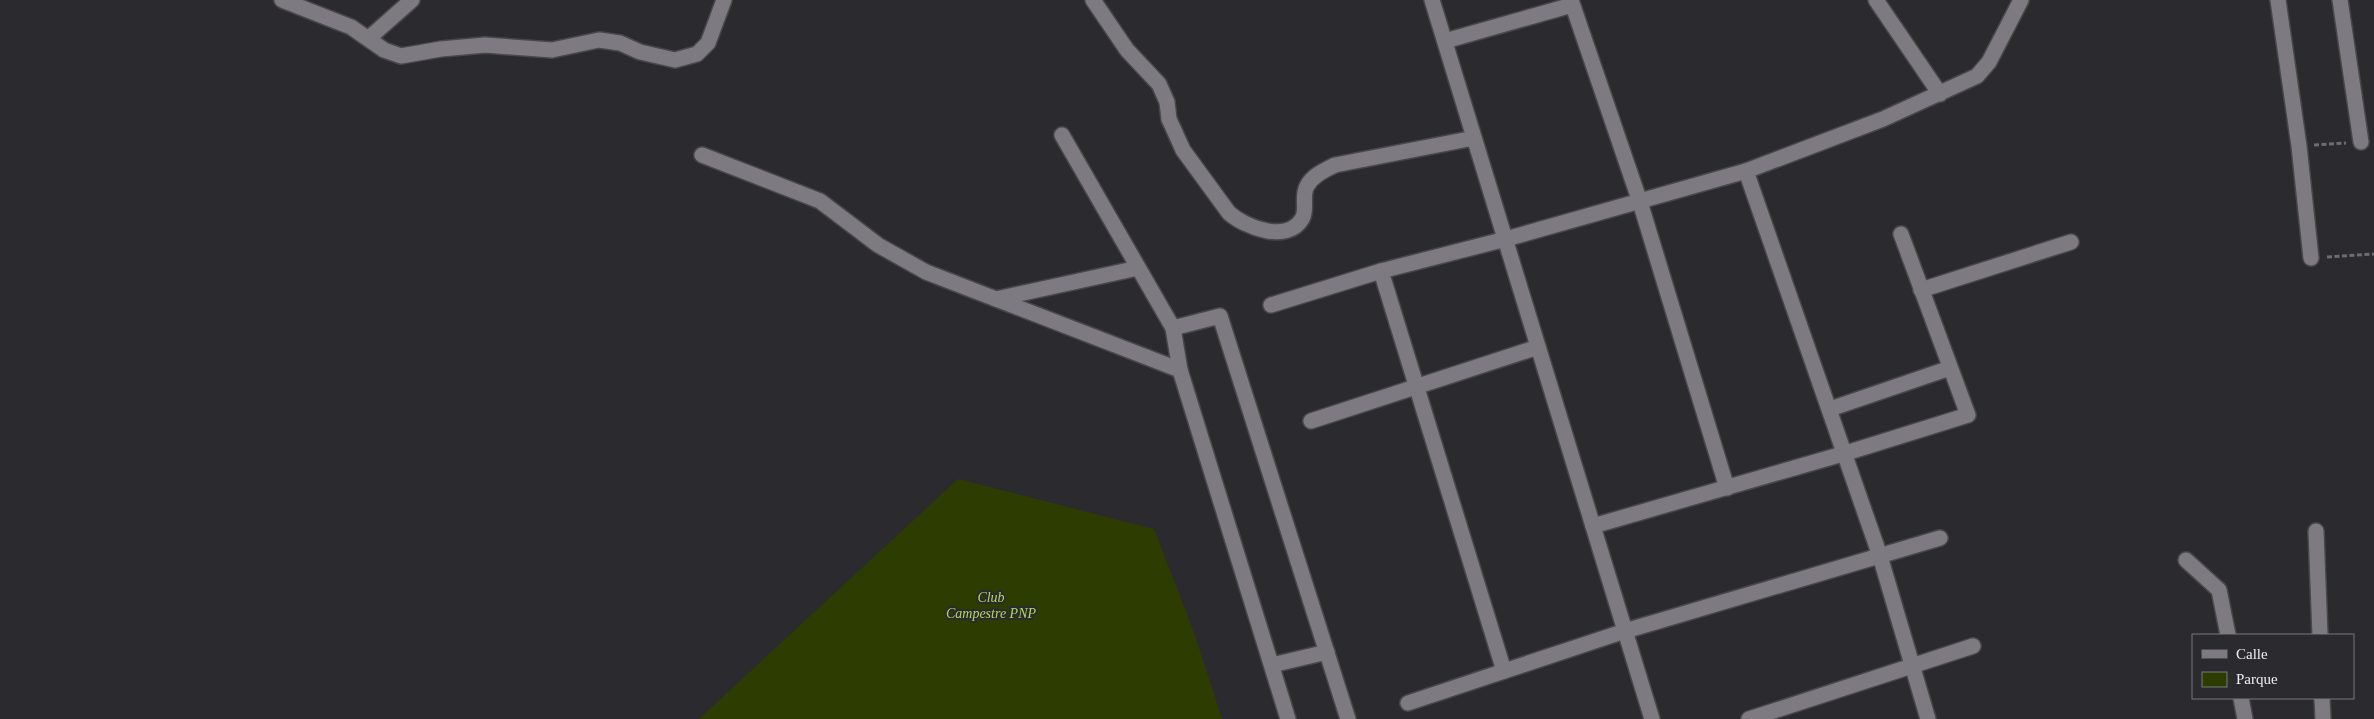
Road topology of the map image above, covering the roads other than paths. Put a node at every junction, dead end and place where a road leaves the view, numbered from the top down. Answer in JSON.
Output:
{"nodes":[{"id":1,"x":282,"y":0,"type":"edge"},
{"id":2,"x":412,"y":0,"type":"edge"},
{"id":3,"x":724,"y":0,"type":"edge"},
{"id":4,"x":1093,"y":0,"type":"edge"},
{"id":5,"x":1432,"y":0,"type":"edge"},
{"id":6,"x":1876,"y":0,"type":"edge"},
{"id":7,"x":2021,"y":0,"type":"edge"},
{"id":8,"x":2278,"y":0,"type":"edge"},
{"id":9,"x":2340,"y":0,"type":"edge"},
{"id":10,"x":1572,"y":2,"type":"edge"},
{"id":11,"x":369,"y":38,"type":"junction"},
{"id":12,"x":1445,"y":41,"type":"junction"},
{"id":13,"x":1940,"y":94,"type":"junction"},
{"id":14,"x":1062,"y":135,"type":"dead end"},
{"id":15,"x":1474,"y":138,"type":"junction"},
{"id":16,"x":2361,"y":142,"type":"road end"},
{"id":17,"x":702,"y":155,"type":"dead end"},
{"id":18,"x":1746,"y":171,"type":"junction"},
{"id":19,"x":1640,"y":202,"type":"junction"},
{"id":20,"x":1901,"y":234,"type":"dead end"},
{"id":21,"x":1506,"y":239,"type":"junction"},
{"id":22,"x":2071,"y":242,"type":"dead end"},
{"id":23,"x":2311,"y":258,"type":"road end"},
{"id":24,"x":1138,"y":268,"type":"junction"},
{"id":25,"x":1381,"y":271,"type":"junction"},
{"id":26,"x":1921,"y":290,"type":"junction"},
{"id":27,"x":996,"y":299,"type":"junction"},
{"id":28,"x":1271,"y":306,"type":"dead end"},
{"id":29,"x":1173,"y":328,"type":"junction"},
{"id":30,"x":1538,"y":347,"type":"junction"},
{"id":31,"x":1950,"y":368,"type":"junction"},
{"id":32,"x":1180,"y":370,"type":"junction"},
{"id":33,"x":1416,"y":387,"type":"junction"},
{"id":34,"x":1830,"y":409,"type":"junction"},
{"id":35,"x":1311,"y":421,"type":"dead end"},
{"id":36,"x":1846,"y":454,"type":"junction"},
{"id":37,"x":1727,"y":488,"type":"junction"},
{"id":38,"x":1593,"y":526,"type":"junction"},
{"id":39,"x":2316,"y":531,"type":"dead end"},
{"id":40,"x":1940,"y":538,"type":"dead end"},
{"id":41,"x":1880,"y":556,"type":"junction"},
{"id":42,"x":2186,"y":560,"type":"dead end"},
{"id":43,"x":1625,"y":631,"type":"junction"},
{"id":44,"x":2228,"y":634,"type":"edge"},
{"id":45,"x":2320,"y":634,"type":"edge"},
{"id":46,"x":1973,"y":646,"type":"dead end"},
{"id":47,"x":1327,"y":652,"type":"junction"},
{"id":48,"x":1272,"y":666,"type":"junction"},
{"id":49,"x":1912,"y":666,"type":"junction"},
{"id":50,"x":1504,"y":671,"type":"junction"},
{"id":51,"x":2240,"y":699,"type":"edge"},
{"id":52,"x":2322,"y":699,"type":"edge"},
{"id":53,"x":1408,"y":703,"type":"dead end"},
{"id":54,"x":1288,"y":719,"type":"edge"},
{"id":55,"x":1348,"y":719,"type":"edge"},
{"id":56,"x":1652,"y":719,"type":"edge"},
{"id":57,"x":1749,"y":719,"type":"edge"},
{"id":58,"x":1928,"y":719,"type":"edge"},
{"id":59,"x":2245,"y":719,"type":"edge"},
{"id":60,"x":2323,"y":719,"type":"edge"}],
"edges":[{"from":1,"to":11,"type":"street"},
{"from":2,"to":11,"type":"street"},
{"from":3,"to":11,"type":"street"},
{"from":4,"to":15,"type":"street"},
{"from":5,"to":12,"type":"street"},
{"from":6,"to":13,"type":"street"},
{"from":7,"to":13,"type":"street"},
{"from":8,"to":23,"type":"street"},
{"from":9,"to":16,"type":"street"},
{"from":10,"to":12,"type":"street"},
{"from":10,"to":19,"type":"street"},
{"from":12,"to":15,"type":"street"},
{"from":13,"to":18,"type":"street"},
{"from":14,"to":24,"type":"street"},
{"from":15,"to":21,"type":"street"},
{"from":17,"to":27,"type":"street"},
{"from":18,"to":19,"type":"street"},
{"from":18,"to":34,"type":"street"},
{"from":19,"to":21,"type":"street"},
{"from":19,"to":37,"type":"street"},
{"from":20,"to":26,"type":"street"},
{"from":21,"to":25,"type":"street"},
{"from":21,"to":30,"type":"street"},
{"from":22,"to":26,"type":"street"},
{"from":24,"to":27,"type":"street"},
{"from":24,"to":29,"type":"street"},
{"from":25,"to":28,"type":"street"},
{"from":25,"to":33,"type":"street"},
{"from":26,"to":31,"type":"street"},
{"from":27,"to":32,"type":"street"},
{"from":29,"to":32,"type":"street"},
{"from":29,"to":47,"type":"street"},
{"from":30,"to":33,"type":"street"},
{"from":30,"to":38,"type":"street"},
{"from":31,"to":34,"type":"street"},
{"from":31,"to":36,"type":"street"},
{"from":32,"to":48,"type":"street"},
{"from":33,"to":35,"type":"street"},
{"from":33,"to":50,"type":"street"},
{"from":34,"to":36,"type":"street"},
{"from":36,"to":37,"type":"street"},
{"from":36,"to":41,"type":"street"},
{"from":37,"to":38,"type":"street"},
{"from":38,"to":43,"type":"street"},
{"from":39,"to":45,"type":"street"},
{"from":40,"to":41,"type":"street"},
{"from":41,"to":43,"type":"street"},
{"from":41,"to":49,"type":"street"},
{"from":42,"to":44,"type":"street"},
{"from":43,"to":50,"type":"street"},
{"from":43,"to":56,"type":"street"},
{"from":46,"to":49,"type":"street"},
{"from":47,"to":48,"type":"street"},
{"from":47,"to":55,"type":"street"},
{"from":48,"to":54,"type":"street"},
{"from":49,"to":57,"type":"street"},
{"from":49,"to":58,"type":"street"},
{"from":50,"to":53,"type":"street"},
{"from":51,"to":59,"type":"street"},
{"from":52,"to":60,"type":"street"}]}
